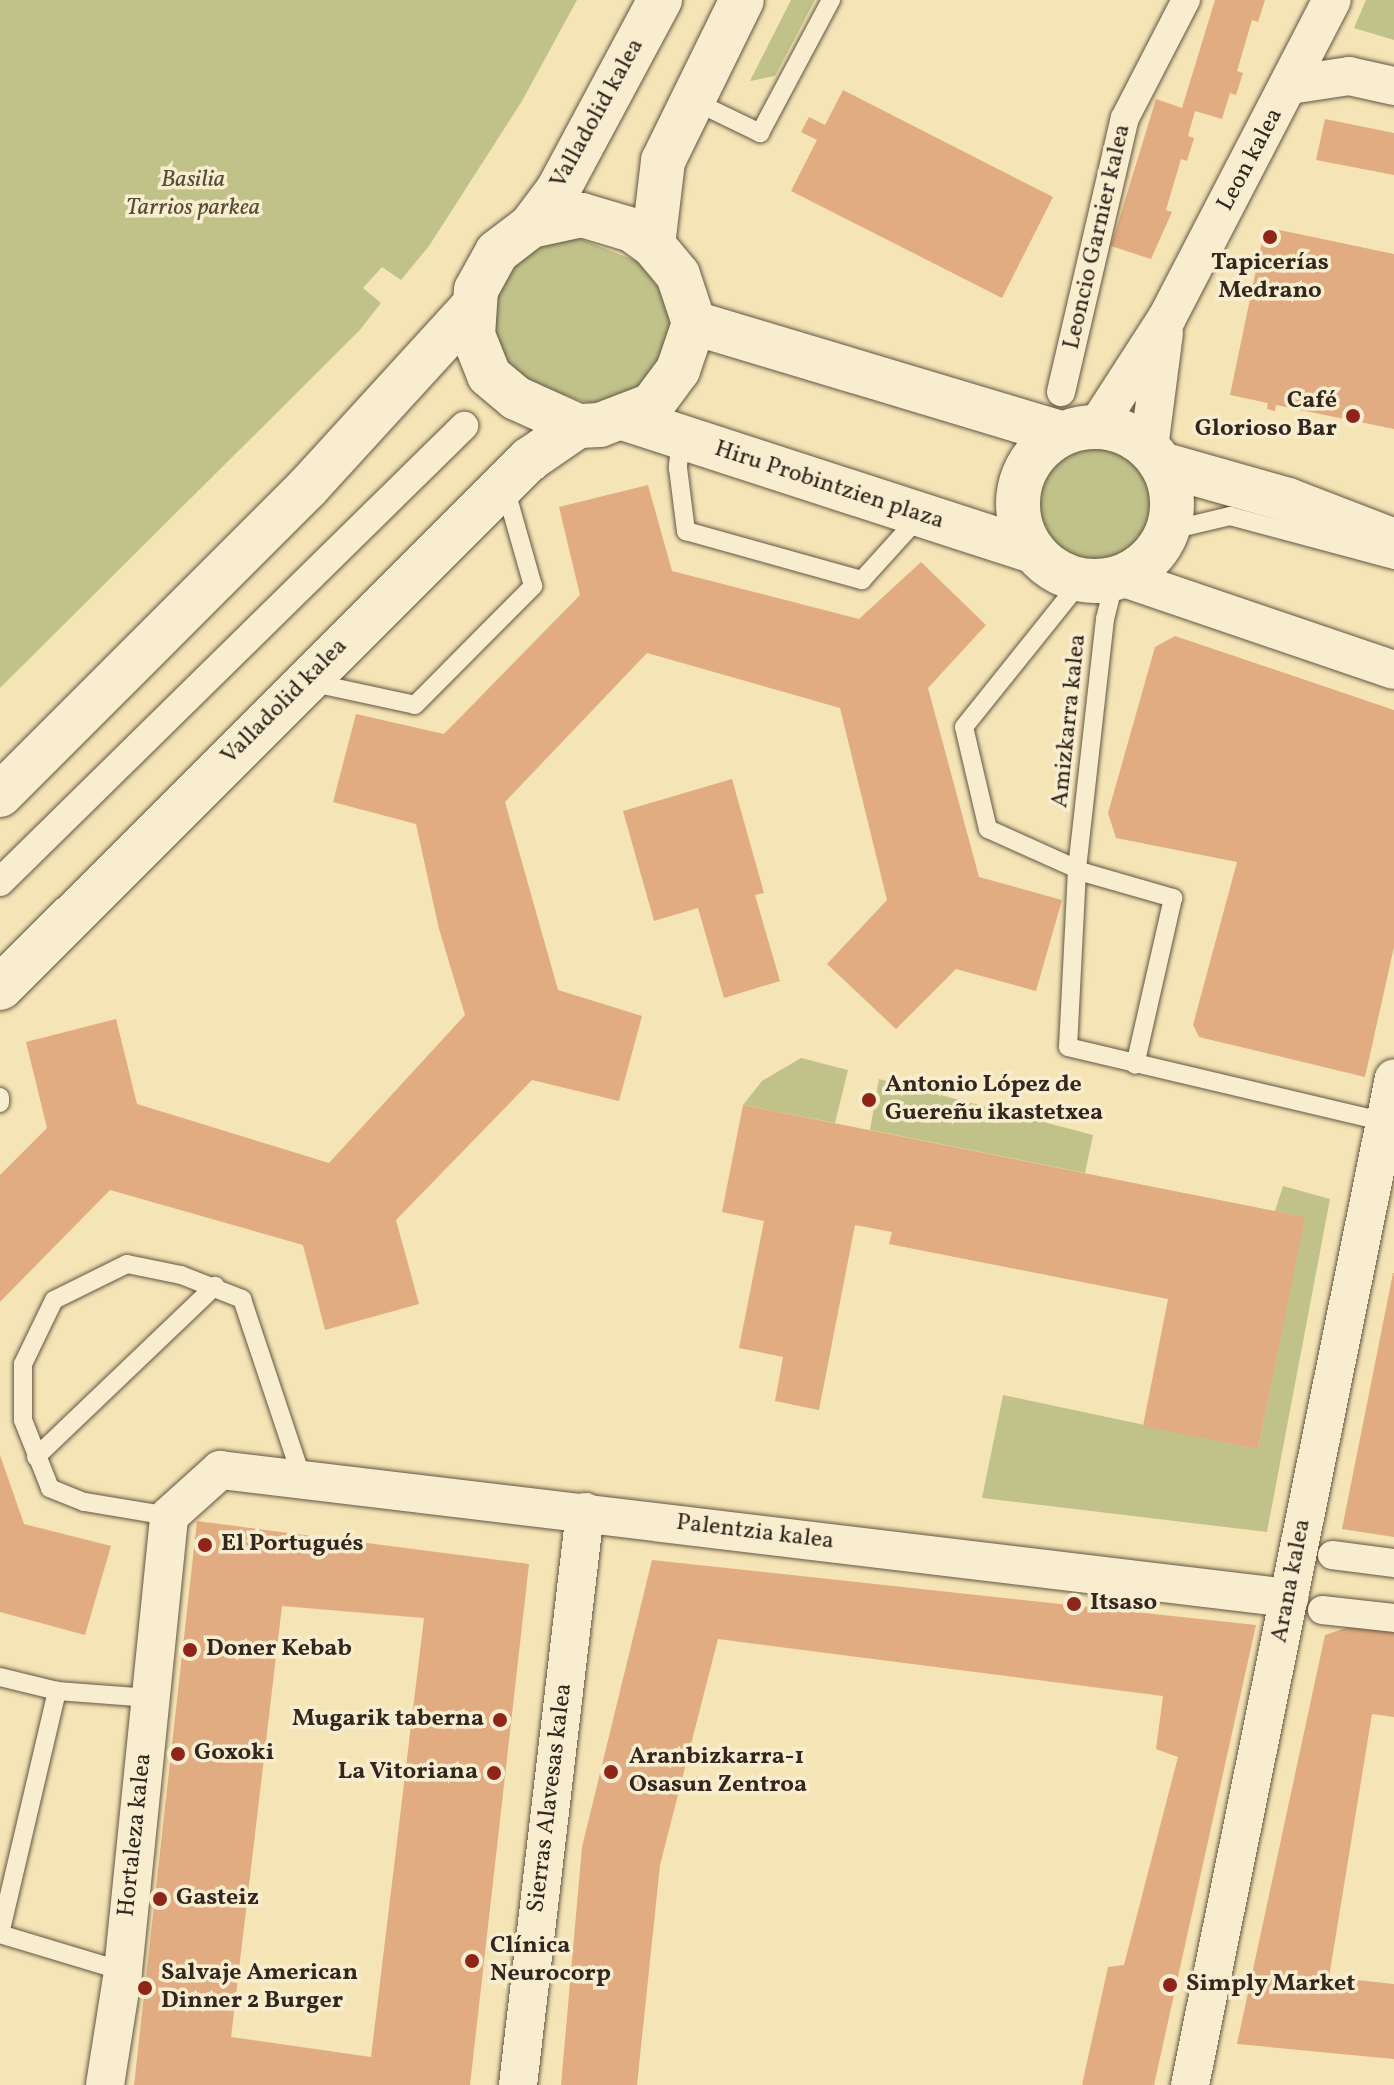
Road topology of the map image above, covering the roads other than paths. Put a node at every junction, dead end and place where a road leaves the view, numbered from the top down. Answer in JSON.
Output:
{"nodes":[{"id":1,"x":660,"y":0,"type":"edge"},
{"id":2,"x":742,"y":0,"type":"edge"},
{"id":3,"x":831,"y":0,"type":"edge"},
{"id":4,"x":1186,"y":0,"type":"edge"},
{"id":5,"x":1331,"y":3,"type":"edge"},
{"id":6,"x":1349,"y":76,"type":"junction"},
{"id":7,"x":1290,"y":85,"type":"junction"},
{"id":8,"x":1394,"y":86,"type":"edge"},
{"id":9,"x":692,"y":100,"type":"junction"},
{"id":10,"x":531,"y":226,"type":"junction"},
{"id":11,"x":653,"y":245,"type":"junction"},
{"id":12,"x":473,"y":306,"type":"junction"},
{"id":13,"x":1167,"y":318,"type":"junction"},
{"id":14,"x":694,"y":323,"type":"junction"},
{"id":15,"x":1073,"y":417,"type":"junction"},
{"id":16,"x":626,"y":419,"type":"junction"},
{"id":17,"x":464,"y":426,"type":"dead end"},
{"id":18,"x":578,"y":426,"type":"junction"},
{"id":19,"x":681,"y":437,"type":"junction"},
{"id":20,"x":1155,"y":456,"type":"junction"},
{"id":21,"x":504,"y":485,"type":"junction"},
{"id":22,"x":920,"y":516,"type":"junction"},
{"id":23,"x":1167,"y":531,"type":"junction"},
{"id":24,"x":1394,"y":541,"type":"edge"},
{"id":25,"x":1032,"y":551,"type":"junction"},
{"id":26,"x":1394,"y":560,"type":"edge"},
{"id":27,"x":1106,"y":579,"type":"junction"},
{"id":28,"x":1394,"y":670,"type":"edge"},
{"id":29,"x":306,"y":682,"type":"junction"},
{"id":30,"x":0,"y":795,"type":"edge"},
{"id":31,"x":1077,"y":870,"type":"junction"},
{"id":32,"x":0,"y":882,"type":"edge"},
{"id":33,"x":0,"y":988,"type":"edge"},
{"id":34,"x":1135,"y":1065,"type":"junction"},
{"id":35,"x":1394,"y":1078,"type":"edge"},
{"id":36,"x":0,"y":1097,"type":"edge"},
{"id":37,"x":0,"y":1103,"type":"edge"},
{"id":38,"x":1385,"y":1122,"type":"junction"},
{"id":39,"x":215,"y":1286,"type":"junction"},
{"id":40,"x":36,"y":1457,"type":"junction"},
{"id":41,"x":302,"y":1478,"type":"junction"},
{"id":42,"x":585,"y":1512,"type":"junction"},
{"id":43,"x":169,"y":1516,"type":"junction"},
{"id":44,"x":1332,"y":1555,"type":"dead end"},
{"id":45,"x":1394,"y":1563,"type":"edge"},
{"id":46,"x":1306,"y":1604,"type":"junction"},
{"id":47,"x":1394,"y":1618,"type":"edge"},
{"id":48,"x":0,"y":1677,"type":"edge"},
{"id":49,"x":57,"y":1691,"type":"junction"},
{"id":50,"x":150,"y":1698,"type":"junction"},
{"id":51,"x":1,"y":1934,"type":"edge"},
{"id":52,"x":123,"y":1971,"type":"junction"},
{"id":53,"x":105,"y":2085,"type":"edge"},
{"id":54,"x":518,"y":2085,"type":"edge"},
{"id":55,"x":1190,"y":2085,"type":"edge"}],
"edges":[{"from":1,"to":10,"type":"main road","name":"Valladolid kalea"},
{"from":2,"to":9,"type":"main road"},
{"from":3,"to":9,"type":"lane"},
{"from":4,"to":15,"type":"street","name":"Leoncio Garnier kalea"},
{"from":5,"to":6,"type":"street"},
{"from":5,"to":7,"type":"street","name":"Leon kalea"},
{"from":6,"to":7,"type":"street"},
{"from":6,"to":8,"type":"street"},
{"from":7,"to":13,"type":"street","name":"Leon kalea"},
{"from":9,"to":11,"type":"main road"},
{"from":10,"to":11,"type":"main road"},
{"from":10,"to":12,"type":"main road"},
{"from":11,"to":14,"type":"main road"},
{"from":12,"to":18,"type":"main road"},
{"from":12,"to":30,"type":"main road"},
{"from":13,"to":15,"type":"street","name":"Leon kalea"},
{"from":13,"to":20,"type":"street","name":"Leon kalea"},
{"from":14,"to":15,"type":"main road"},
{"from":14,"to":16,"type":"main road","name":"Hiru Probintzien plaza"},
{"from":15,"to":20,"type":"main road"},
{"from":15,"to":25,"type":"main road"},
{"from":16,"to":18,"type":"main road","name":"Hiru Probintzien plaza"},
{"from":16,"to":19,"type":"main road","name":"Hiru Probintzien plaza"},
{"from":17,"to":32,"type":"street"},
{"from":18,"to":21,"type":"main road","name":"Valladolid kalea"},
{"from":19,"to":22,"type":"main road","name":"Hiru Probintzien plaza"},
{"from":19,"to":22,"type":"lane"},
{"from":20,"to":23,"type":"main road"},
{"from":20,"to":24,"type":"main road"},
{"from":21,"to":29,"type":"main road","name":"Valladolid kalea"},
{"from":21,"to":29,"type":"lane"},
{"from":22,"to":25,"type":"main road","name":"Hiru Probintzien plaza"},
{"from":23,"to":26,"type":"lane"},
{"from":23,"to":27,"type":"main road"},
{"from":25,"to":27,"type":"main road","name":"Hiru Probintzien plaza"},
{"from":27,"to":28,"type":"street","name":"Hiru Probintzien plaza"},
{"from":27,"to":31,"type":"lane","name":"Amizkarra kalea"},
{"from":27,"to":31,"type":"lane","name":"Amizkarra kalea"},
{"from":29,"to":33,"type":"main road","name":"Valladolid kalea"},
{"from":31,"to":34,"type":"lane","name":"Amizkarra kalea"},
{"from":31,"to":34,"type":"lane","name":"Amizkarra kalea"},
{"from":34,"to":38,"type":"lane","name":"Amizkarra kalea"},
{"from":35,"to":38,"type":"street","name":"Arana kalea"},
{"from":36,"to":37,"type":"lane"},
{"from":38,"to":46,"type":"street","name":"Arana kalea"},
{"from":39,"to":40,"type":"lane"},
{"from":39,"to":40,"type":"lane"},
{"from":39,"to":41,"type":"lane"},
{"from":40,"to":43,"type":"lane"},
{"from":41,"to":42,"type":"street","name":"Palentzia kalea"},
{"from":41,"to":43,"type":"street","name":"Palentzia kalea"},
{"from":42,"to":46,"type":"street","name":"Palentzia kalea"},
{"from":42,"to":54,"type":"street","name":"Sierras Alavesas kalea"},
{"from":43,"to":50,"type":"street","name":"Hortaleza kalea"},
{"from":44,"to":45,"type":"street"},
{"from":46,"to":47,"type":"street","name":"Palentzia kalea"},
{"from":46,"to":55,"type":"street","name":"Arana kalea"},
{"from":48,"to":49,"type":"lane"},
{"from":49,"to":50,"type":"lane"},
{"from":49,"to":51,"type":"lane"},
{"from":50,"to":52,"type":"street","name":"Hortaleza kalea"},
{"from":51,"to":52,"type":"lane"},
{"from":52,"to":53,"type":"street","name":"Hortaleza kalea"}]}
